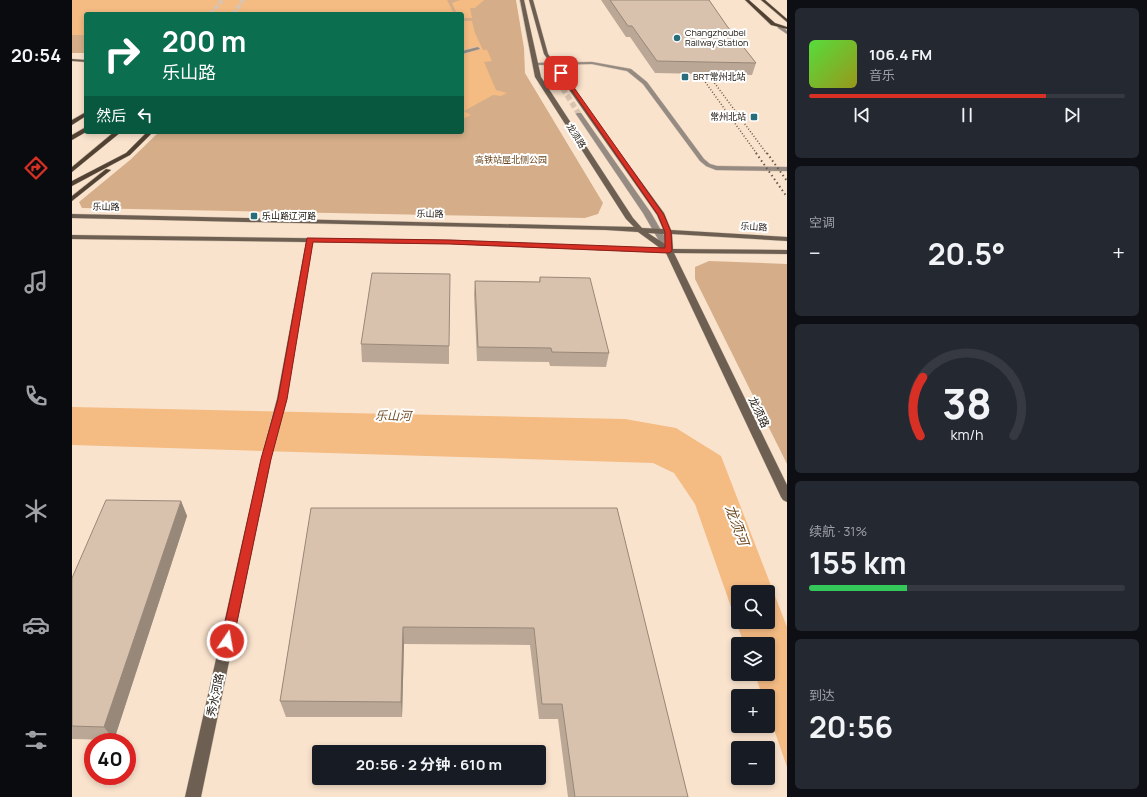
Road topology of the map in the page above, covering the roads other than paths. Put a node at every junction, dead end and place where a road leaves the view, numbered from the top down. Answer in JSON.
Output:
{"nodes":[{"id":1,"x":522,"y":0,"type":"edge"},
{"id":2,"x":531,"y":0,"type":"edge"},
{"id":3,"x":747,"y":0,"type":"edge"},
{"id":4,"x":763,"y":0,"type":"edge"},
{"id":5,"x":787,"y":21,"type":"edge"},
{"id":6,"x":780,"y":27,"type":"junction"},
{"id":7,"x":787,"y":28,"type":"edge"},
{"id":8,"x":787,"y":34,"type":"edge"},
{"id":9,"x":478,"y":48,"type":"dead end"},
{"id":10,"x":464,"y":52,"type":"edge"},
{"id":11,"x":72,"y":56,"type":"edge"},
{"id":12,"x":84,"y":56,"type":"edge"},
{"id":13,"x":72,"y":60,"type":"edge"},
{"id":14,"x":84,"y":60,"type":"edge"},
{"id":15,"x":535,"y":64,"type":"junction"},
{"id":16,"x":553,"y":64,"type":"junction"},
{"id":17,"x":579,"y":114,"type":"tunnel mouth"},
{"id":18,"x":84,"y":115,"type":"edge"},
{"id":19,"x":72,"y":123,"type":"edge"},
{"id":20,"x":84,"y":130,"type":"edge"},
{"id":21,"x":116,"y":134,"type":"edge"},
{"id":22,"x":148,"y":134,"type":"edge"},
{"id":23,"x":72,"y":138,"type":"edge"},
{"id":24,"x":128,"y":154,"type":"junction"},
{"id":25,"x":787,"y":169,"type":"edge"},
{"id":26,"x":72,"y":170,"type":"edge"},
{"id":27,"x":72,"y":184,"type":"edge"},
{"id":28,"x":72,"y":199,"type":"edge"},
{"id":29,"x":72,"y":216,"type":"edge"},
{"id":30,"x":641,"y":231,"type":"junction"},
{"id":31,"x":657,"y":232,"type":"junction"},
{"id":32,"x":668,"y":232,"type":"junction"},
{"id":33,"x":72,"y":237,"type":"edge"},
{"id":34,"x":787,"y":238,"type":"edge"},
{"id":35,"x":310,"y":240,"type":"junction"},
{"id":36,"x":669,"y":251,"type":"junction"},
{"id":37,"x":787,"y":252,"type":"edge"},
{"id":38,"x":787,"y":497,"type":"edge"},
{"id":39,"x":193,"y":797,"type":"edge"}],
"edges":[{"from":1,"to":15,"type":"street","name":"龙须路"},
{"from":2,"to":16,"type":"street","name":"龙须路"},
{"from":3,"to":6,"type":"main road"},
{"from":4,"to":5,"type":"main road"},
{"from":6,"to":7,"type":"main road"},
{"from":6,"to":8,"type":"street"},
{"from":9,"to":10,"type":"street"},
{"from":11,"to":12,"type":"street"},
{"from":13,"to":14,"type":"street"},
{"from":15,"to":16,"type":"street"},
{"from":15,"to":30,"type":"street","name":"龙须路"},
{"from":16,"to":25,"type":"street"},
{"from":16,"to":32,"type":"street","name":"龙须路"},
{"from":17,"to":31,"type":"street"},
{"from":18,"to":19,"type":"main road"},
{"from":20,"to":23,"type":"main road"},
{"from":21,"to":26,"type":"main road"},
{"from":22,"to":24,"type":"main road"},
{"from":24,"to":27,"type":"main road"},
{"from":24,"to":28,"type":"main road"},
{"from":29,"to":30,"type":"street","name":"乐山路"},
{"from":30,"to":31,"type":"street","name":"乐山路"},
{"from":30,"to":36,"type":"street","name":"龙须路"},
{"from":31,"to":32,"type":"street","name":"乐山路"},
{"from":31,"to":36,"type":"street"},
{"from":32,"to":34,"type":"street","name":"乐山路"},
{"from":32,"to":36,"type":"street","name":"龙须路"},
{"from":33,"to":35,"type":"street"},
{"from":35,"to":36,"type":"street"},
{"from":35,"to":39,"type":"street","name":"秀水河路"},
{"from":36,"to":37,"type":"street"},
{"from":36,"to":38,"type":"street","name":"龙须路"}]}
